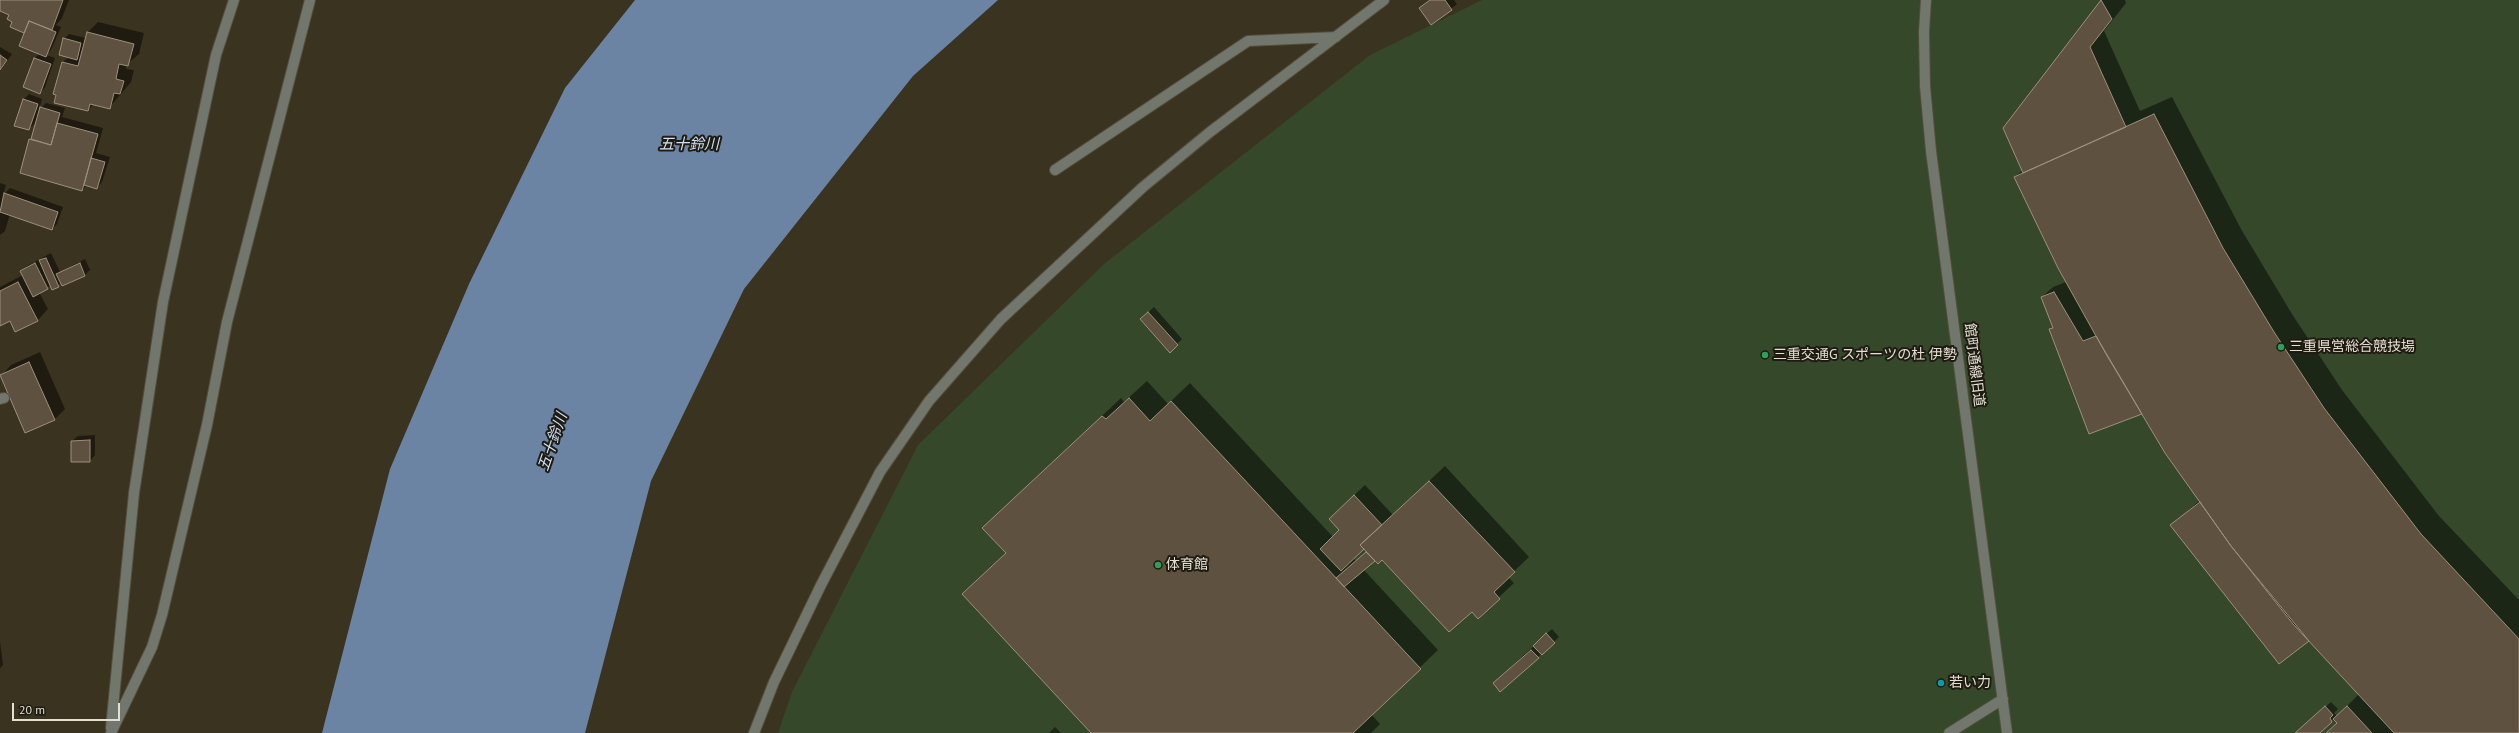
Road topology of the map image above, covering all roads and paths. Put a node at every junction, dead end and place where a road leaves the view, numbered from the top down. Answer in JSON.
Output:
{"nodes":[{"id":1,"x":234,"y":0,"type":"edge"},
{"id":2,"x":310,"y":0,"type":"edge"},
{"id":3,"x":1384,"y":0,"type":"edge"},
{"id":4,"x":1926,"y":0,"type":"edge"},
{"id":5,"x":1336,"y":37,"type":"junction"},
{"id":6,"x":1055,"y":170,"type":"dead end"},
{"id":7,"x":2003,"y":699,"type":"junction"},
{"id":8,"x":111,"y":733,"type":"edge"},
{"id":9,"x":754,"y":733,"type":"edge"},
{"id":10,"x":1949,"y":733,"type":"edge"},
{"id":11,"x":2007,"y":733,"type":"edge"}],
"edges":[{"from":1,"to":8,"type":"street"},
{"from":2,"to":8,"type":"street"},
{"from":3,"to":5,"type":"street"},
{"from":4,"to":7,"type":"street","name":"館町通線旧道"},
{"from":5,"to":6,"type":"street"},
{"from":5,"to":9,"type":"street"},
{"from":7,"to":10,"type":"street"},
{"from":7,"to":11,"type":"street","name":"館町通線旧道"}]}
